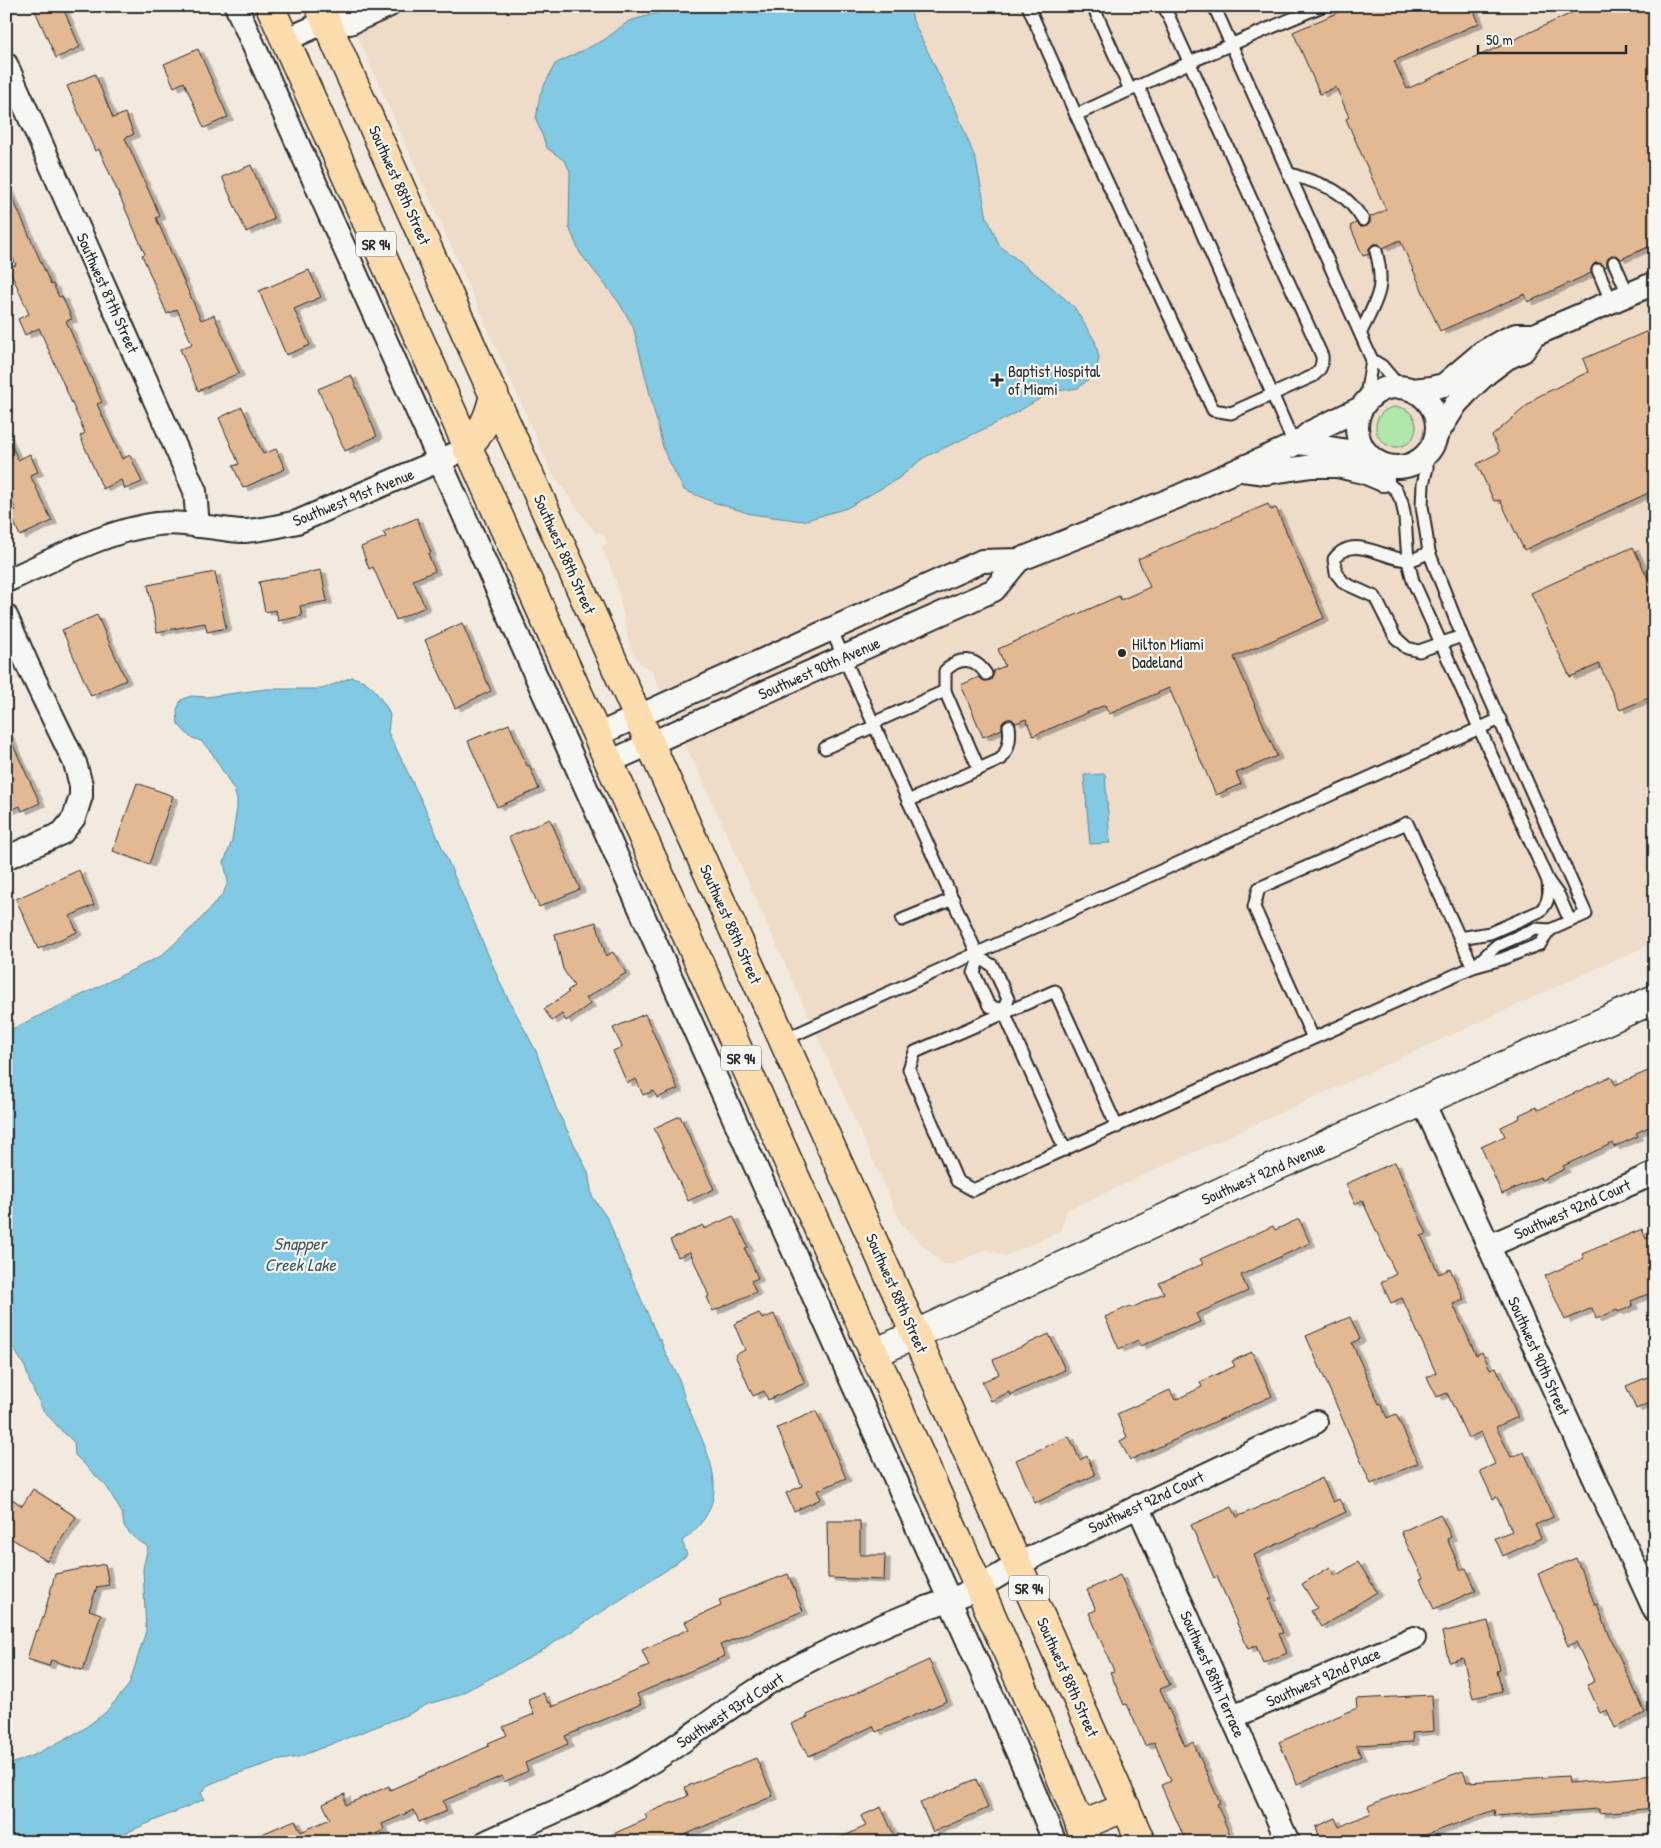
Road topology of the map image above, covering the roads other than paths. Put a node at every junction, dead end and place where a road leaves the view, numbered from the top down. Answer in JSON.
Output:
{"nodes":[{"id":1,"x":236,"y":6,"type":"edge"},
{"id":2,"x":388,"y":6,"type":"edge"},
{"id":3,"x":1028,"y":6,"type":"edge"},
{"id":4,"x":1093,"y":6,"type":"edge"},
{"id":5,"x":1164,"y":6,"type":"edge"},
{"id":6,"x":1214,"y":6,"type":"edge"},
{"id":7,"x":1322,"y":6,"type":"edge"},
{"id":8,"x":271,"y":7,"type":"edge"},
{"id":9,"x":323,"y":14,"type":"edge"},
{"id":10,"x":285,"y":40,"type":"junction"},
{"id":11,"x":1232,"y":45,"type":"junction"},
{"id":12,"x":1189,"y":63,"type":"junction"},
{"id":13,"x":6,"y":64,"type":"edge"},
{"id":14,"x":1134,"y":88,"type":"junction"},
{"id":15,"x":1076,"y":115,"type":"junction"},
{"id":16,"x":1290,"y":174,"type":"junction"},
{"id":17,"x":1363,"y":220,"type":"dead end"},
{"id":18,"x":1376,"y":251,"type":"dead end"},
{"id":19,"x":1614,"y":262,"type":"dead end"},
{"id":20,"x":1598,"y":270,"type":"dead end"},
{"id":21,"x":1655,"y":282,"type":"edge"},
{"id":22,"x":1620,"y":297,"type":"junction"},
{"id":23,"x":1361,"y":332,"type":"junction"},
{"id":24,"x":1534,"y":335,"type":"junction"},
{"id":25,"x":1372,"y":360,"type":"junction"},
{"id":26,"x":1406,"y":388,"type":"junction"},
{"id":27,"x":494,"y":394,"type":"junction"},
{"id":28,"x":1273,"y":394,"type":"junction"},
{"id":29,"x":1363,"y":404,"type":"junction"},
{"id":30,"x":1296,"y":444,"type":"junction"},
{"id":31,"x":1432,"y":444,"type":"junction"},
{"id":32,"x":468,"y":448,"type":"junction"},
{"id":33,"x":1370,"y":458,"type":"junction"},
{"id":34,"x":439,"y":461,"type":"junction"},
{"id":35,"x":1238,"y":470,"type":"junction"},
{"id":36,"x":1383,"y":480,"type":"junction"},
{"id":37,"x":198,"y":526,"type":"junction"},
{"id":38,"x":1429,"y":552,"type":"junction"},
{"id":39,"x":1019,"y":560,"type":"junction"},
{"id":40,"x":1408,"y":561,"type":"junction"},
{"id":41,"x":6,"y":581,"type":"edge"},
{"id":42,"x":6,"y":616,"type":"edge"},
{"id":43,"x":831,"y":629,"type":"junction"},
{"id":44,"x":1462,"y":636,"type":"junction"},
{"id":45,"x":1440,"y":644,"type":"junction"},
{"id":46,"x":844,"y":657,"type":"junction"},
{"id":47,"x":986,"y":674,"type":"dead end"},
{"id":48,"x":945,"y":692,"type":"junction"},
{"id":49,"x":638,"y":717,"type":"junction"},
{"id":50,"x":1500,"y":719,"type":"junction"},
{"id":51,"x":874,"y":724,"type":"junction"},
{"id":52,"x":1009,"y":726,"type":"dead end"},
{"id":53,"x":1479,"y":728,"type":"junction"},
{"id":54,"x":597,"y":736,"type":"junction"},
{"id":55,"x":651,"y":744,"type":"junction"},
{"id":56,"x":825,"y":748,"type":"dead end"},
{"id":57,"x":609,"y":762,"type":"junction"},
{"id":58,"x":979,"y":769,"type":"junction"},
{"id":59,"x":908,"y":801,"type":"junction"},
{"id":60,"x":6,"y":858,"type":"edge"},
{"id":61,"x":1548,"y":880,"type":"junction"},
{"id":62,"x":953,"y":899,"type":"junction"},
{"id":63,"x":902,"y":920,"type":"dead end"},
{"id":64,"x":1570,"y":921,"type":"junction"},
{"id":65,"x":1460,"y":938,"type":"junction"},
{"id":66,"x":978,"y":955,"type":"junction"},
{"id":67,"x":1473,"y":967,"type":"junction"},
{"id":68,"x":1655,"y":998,"type":"edge"},
{"id":69,"x":1004,"y":1012,"type":"junction"},
{"id":70,"x":1313,"y":1038,"type":"junction"},
{"id":71,"x":783,"y":1040,"type":"junction"},
{"id":72,"x":1423,"y":1102,"type":"junction"},
{"id":73,"x":1117,"y":1126,"type":"junction"},
{"id":74,"x":1065,"y":1150,"type":"junction"},
{"id":75,"x":1655,"y":1173,"type":"edge"},
{"id":76,"x":1489,"y":1246,"type":"junction"},
{"id":77,"x":915,"y":1334,"type":"junction"},
{"id":78,"x":873,"y":1354,"type":"junction"},
{"id":79,"x":1316,"y":1422,"type":"dead end"},
{"id":80,"x":1138,"y":1506,"type":"junction"},
{"id":81,"x":1018,"y":1564,"type":"junction"},
{"id":82,"x":979,"y":1587,"type":"junction"},
{"id":83,"x":950,"y":1601,"type":"junction"},
{"id":84,"x":1655,"y":1612,"type":"edge"},
{"id":85,"x":1414,"y":1638,"type":"dead end"},
{"id":86,"x":1233,"y":1716,"type":"junction"},
{"id":87,"x":1126,"y":1807,"type":"junction"},
{"id":88,"x":1084,"y":1834,"type":"edge"},
{"id":89,"x":1048,"y":1840,"type":"edge"},
{"id":90,"x":486,"y":1842,"type":"edge"},
{"id":91,"x":1141,"y":1842,"type":"edge"},
{"id":92,"x":1288,"y":1842,"type":"edge"}],
"edges":[{"from":1,"to":34,"type":"street"},
{"from":2,"to":9,"type":"street"},
{"from":3,"to":15,"type":"lane"},
{"from":4,"to":14,"type":"lane"},
{"from":5,"to":12,"type":"lane"},
{"from":6,"to":11,"type":"lane"},
{"from":7,"to":11,"type":"lane"},
{"from":8,"to":10,"type":"main road","number":"SR 94"},
{"from":9,"to":10,"type":"street"},
{"from":9,"to":27,"type":"main road","name":"Southwest 88th Street","number":"SR 94"},
{"from":10,"to":32,"type":"main road","number":"SR 94"},
{"from":11,"to":12,"type":"lane"},
{"from":11,"to":16,"type":"lane"},
{"from":12,"to":14,"type":"lane"},
{"from":12,"to":28,"type":"lane"},
{"from":13,"to":37,"type":"street","name":"Southwest 87th Street"},
{"from":14,"to":15,"type":"lane"},
{"from":14,"to":28,"type":"lane"},
{"from":15,"to":28,"type":"lane"},
{"from":16,"to":17,"type":"lane"},
{"from":16,"to":23,"type":"lane"},
{"from":18,"to":23,"type":"lane"},
{"from":19,"to":22,"type":"lane"},
{"from":20,"to":22,"type":"lane"},
{"from":21,"to":22,"type":"street"},
{"from":22,"to":24,"type":"street"},
{"from":23,"to":25,"type":"lane"},
{"from":24,"to":26,"type":"street"},
{"from":24,"to":31,"type":"street"},
{"from":25,"to":26,"type":"lane"},
{"from":25,"to":29,"type":"lane"},
{"from":26,"to":29,"type":"street"},
{"from":26,"to":31,"type":"street"},
{"from":27,"to":32,"type":"main road"},
{"from":27,"to":49,"type":"main road","name":"Southwest 88th Street","number":"SR 94"},
{"from":28,"to":30,"type":"lane"},
{"from":29,"to":30,"type":"street","name":"Southwest 90th Avenue"},
{"from":29,"to":33,"type":"street"},
{"from":30,"to":33,"type":"street"},
{"from":30,"to":35,"type":"street","name":"Southwest 90th Avenue"},
{"from":31,"to":33,"type":"street"},
{"from":31,"to":38,"type":"lane"},
{"from":32,"to":34,"type":"street","name":"Southwest 91st Avenue"},
{"from":32,"to":54,"type":"main road","number":"SR 94"},
{"from":33,"to":36,"type":"lane"},
{"from":34,"to":37,"type":"street","name":"Southwest 91st Avenue"},
{"from":34,"to":83,"type":"street"},
{"from":35,"to":36,"type":"street","name":"Southwest 90th Avenue"},
{"from":35,"to":39,"type":"street","name":"Southwest 90th Avenue"},
{"from":36,"to":40,"type":"lane"},
{"from":37,"to":41,"type":"street","name":"Southwest 91st Avenue"},
{"from":38,"to":40,"type":"lane"},
{"from":38,"to":44,"type":"lane"},
{"from":39,"to":43,"type":"street","name":"Southwest 90th Avenue"},
{"from":39,"to":46,"type":"street","name":"Southwest 90th Avenue"},
{"from":40,"to":45,"type":"lane"},
{"from":40,"to":45,"type":"lane"},
{"from":42,"to":60,"type":"street"},
{"from":43,"to":46,"type":"lane"},
{"from":43,"to":49,"type":"street","name":"Southwest 90th Avenue"},
{"from":44,"to":45,"type":"lane"},
{"from":44,"to":50,"type":"lane"},
{"from":45,"to":53,"type":"lane"},
{"from":46,"to":51,"type":"lane"},
{"from":46,"to":55,"type":"street","name":"Southwest 90th Avenue"},
{"from":47,"to":48,"type":"lane"},
{"from":48,"to":51,"type":"lane"},
{"from":48,"to":58,"type":"lane"},
{"from":49,"to":54,"type":"street","name":"Southwest 90th Avenue"},
{"from":49,"to":55,"type":"main road","name":"Southwest 88th Street","number":"SR 94"},
{"from":50,"to":53,"type":"lane"},
{"from":50,"to":64,"type":"lane"},
{"from":51,"to":56,"type":"lane"},
{"from":51,"to":59,"type":"lane"},
{"from":52,"to":58,"type":"lane"},
{"from":53,"to":61,"type":"lane"},
{"from":53,"to":66,"type":"lane"},
{"from":54,"to":57,"type":"main road","number":"SR 94"},
{"from":55,"to":57,"type":"street","name":"Southwest 90th Avenue"},
{"from":55,"to":71,"type":"main road","name":"Southwest 88th Street","number":"SR 94"},
{"from":57,"to":78,"type":"main road","number":"SR 94"},
{"from":58,"to":59,"type":"lane"},
{"from":59,"to":62,"type":"lane"},
{"from":61,"to":64,"type":"lane"},
{"from":61,"to":65,"type":"lane"},
{"from":62,"to":63,"type":"lane"},
{"from":62,"to":66,"type":"lane"},
{"from":64,"to":67,"type":"lane"},
{"from":65,"to":67,"type":"lane"},
{"from":65,"to":70,"type":"lane"},
{"from":66,"to":69,"type":"lane"},
{"from":66,"to":69,"type":"lane"},
{"from":66,"to":71,"type":"lane"},
{"from":67,"to":70,"type":"lane"},
{"from":68,"to":72,"type":"street","name":"Southwest 92nd Avenue"},
{"from":69,"to":73,"type":"lane"},
{"from":69,"to":74,"type":"lane"},
{"from":69,"to":74,"type":"lane"},
{"from":70,"to":73,"type":"lane"},
{"from":71,"to":77,"type":"main road","name":"Southwest 88th Street","number":"SR 94"},
{"from":72,"to":76,"type":"street","name":"Southwest 90th Street"},
{"from":72,"to":77,"type":"street","name":"Southwest 92nd Avenue"},
{"from":73,"to":74,"type":"lane"},
{"from":75,"to":76,"type":"street","name":"Southwest 92nd Court"},
{"from":76,"to":84,"type":"street","name":"Southwest 90th Street"},
{"from":77,"to":78,"type":"street","name":"Southwest 92nd Avenue"},
{"from":77,"to":81,"type":"main road","name":"Southwest 88th Street","number":"SR 94"},
{"from":78,"to":82,"type":"main road","number":"SR 94"},
{"from":79,"to":80,"type":"street","name":"Southwest 92nd Court"},
{"from":80,"to":81,"type":"street","name":"Southwest 92nd Court"},
{"from":80,"to":86,"type":"street","name":"Southwest 88th Terrace"},
{"from":81,"to":82,"type":"street","name":"Southwest 92nd Court"},
{"from":81,"to":87,"type":"main road","name":"Southwest 88th Street","number":"SR 94"},
{"from":82,"to":83,"type":"street","name":"Southwest 93rd Court"},
{"from":82,"to":88,"type":"main road","number":"SR 94"},
{"from":83,"to":89,"type":"street"},
{"from":83,"to":90,"type":"street","name":"Southwest 93rd Court"},
{"from":85,"to":86,"type":"street","name":"Southwest 92nd Place"},
{"from":86,"to":92,"type":"street","name":"Southwest 88th Terrace"},
{"from":87,"to":88,"type":"main road"},
{"from":87,"to":91,"type":"main road","name":"Southwest 88th Street","number":"SR 94"},
{"from":88,"to":89,"type":"street"}]}
